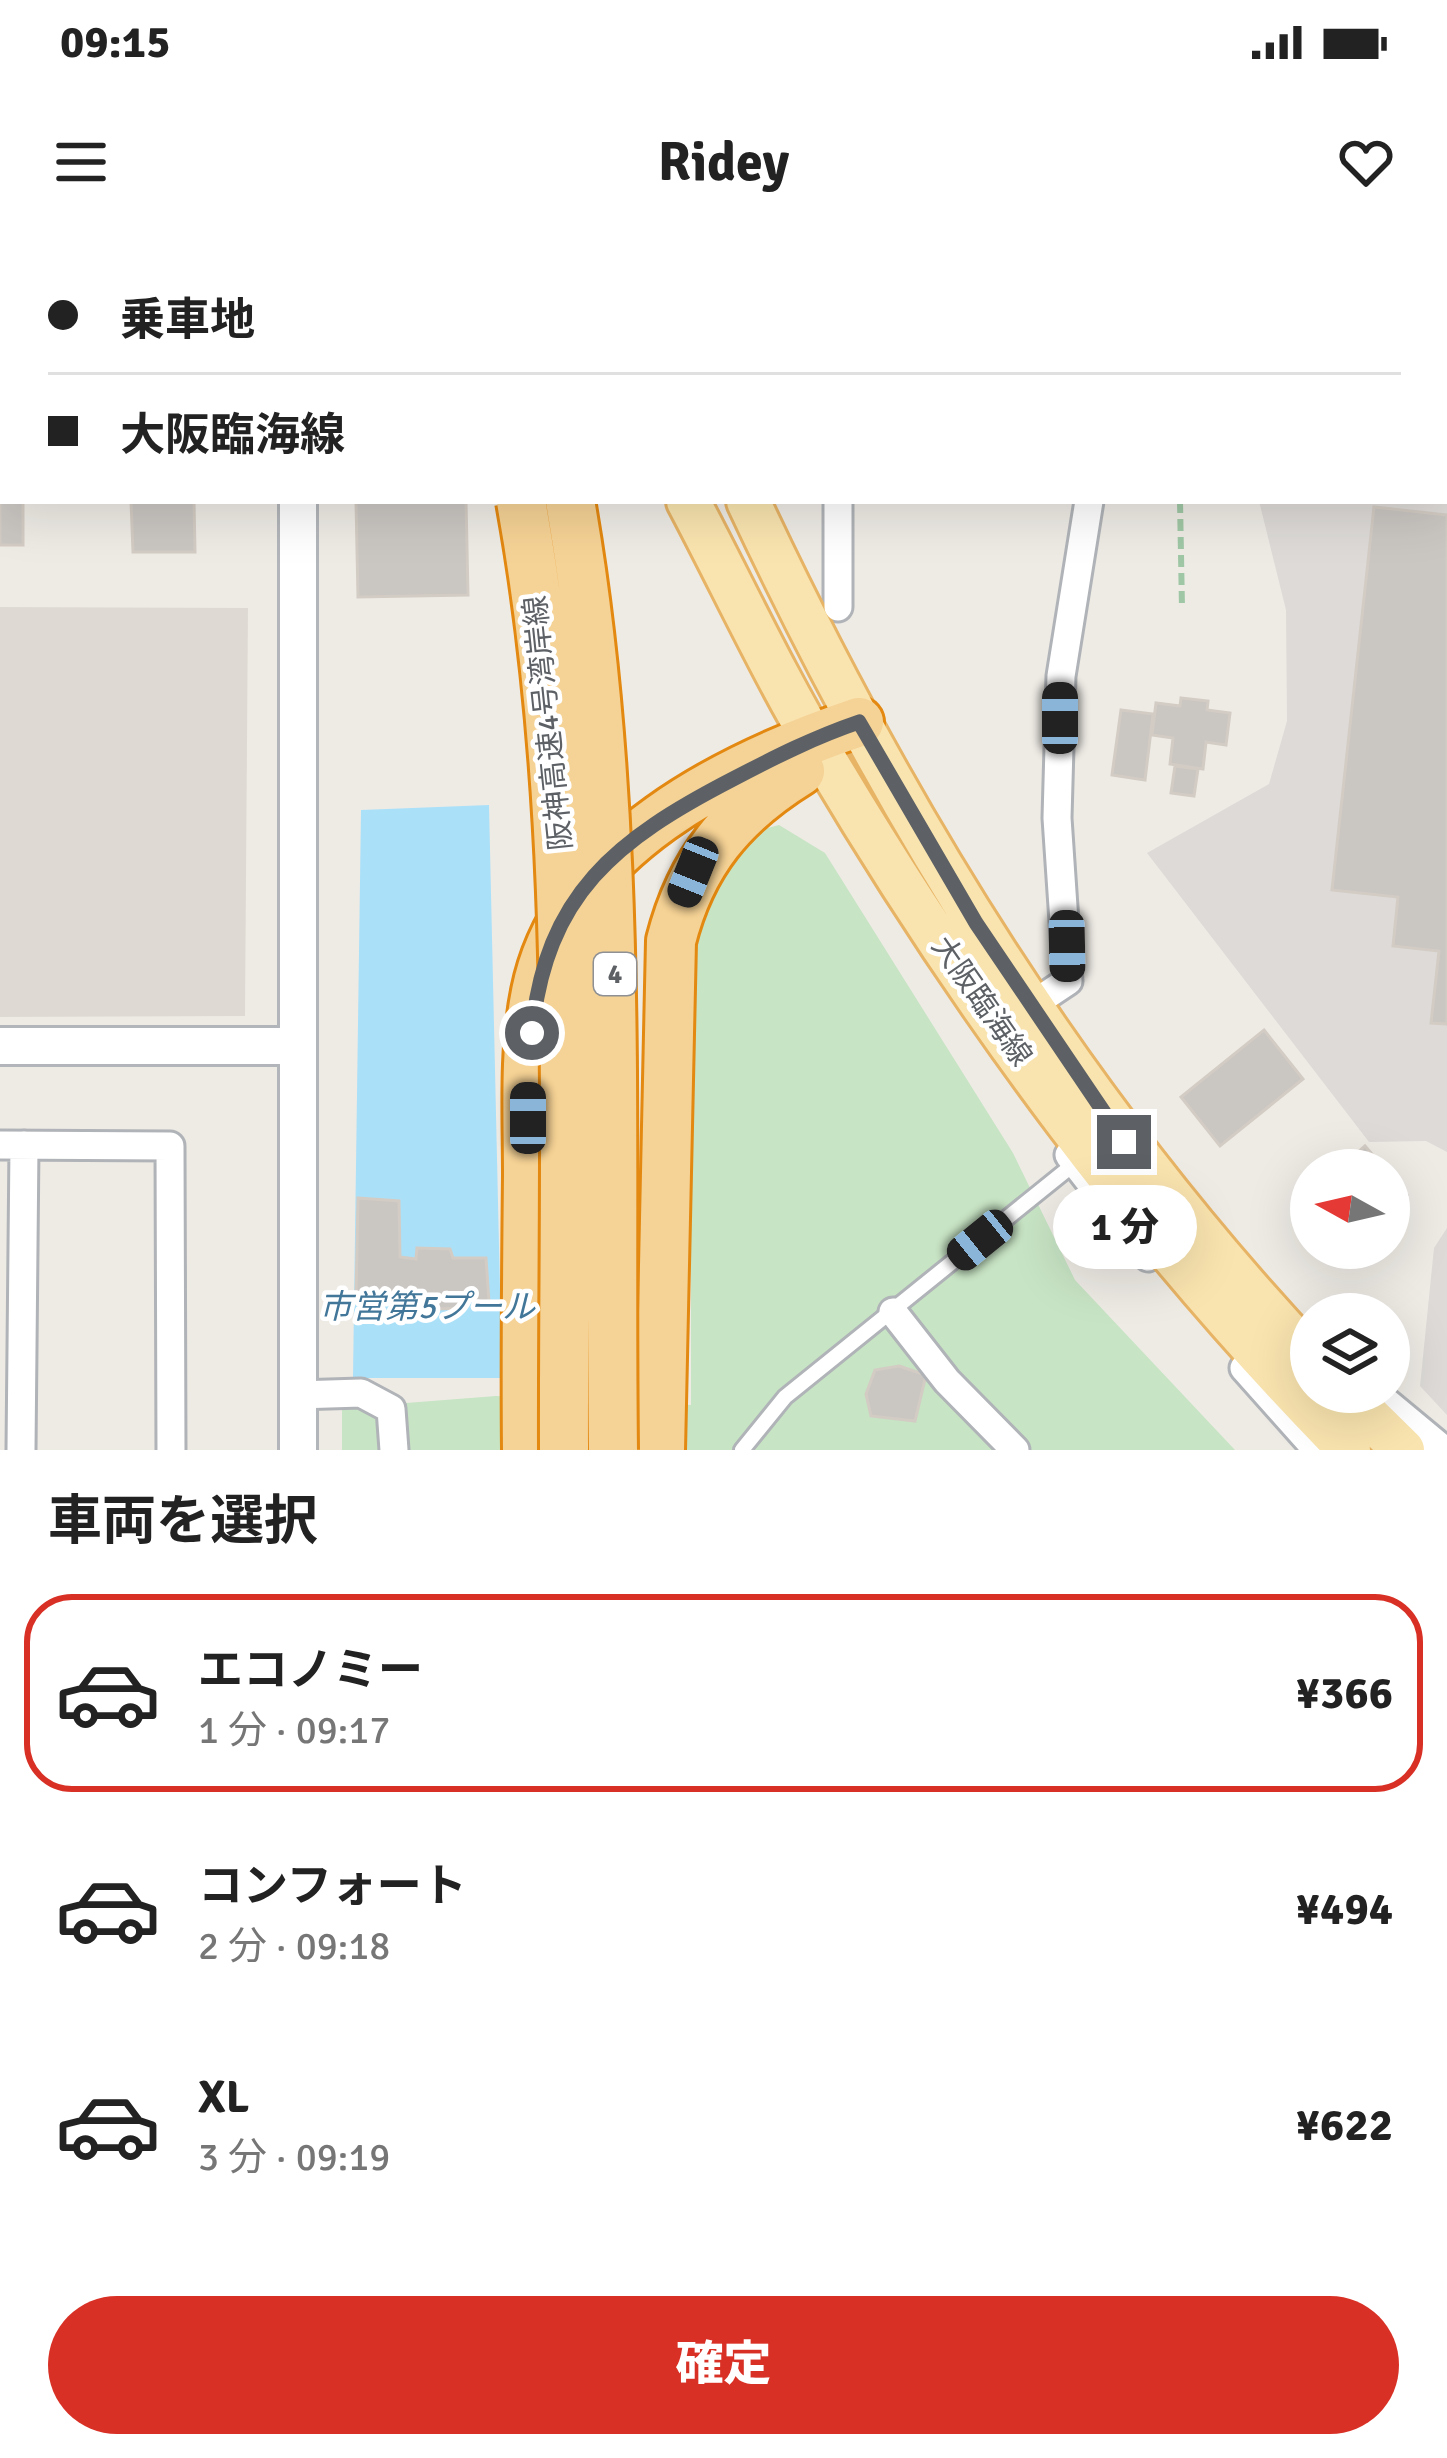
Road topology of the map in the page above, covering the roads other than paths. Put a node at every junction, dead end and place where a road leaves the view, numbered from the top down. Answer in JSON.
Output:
{"nodes":[{"id":1,"x":298,"y":504,"type":"edge"},
{"id":2,"x":521,"y":504,"type":"edge"},
{"id":3,"x":570,"y":504,"type":"edge"},
{"id":4,"x":690,"y":504,"type":"edge"},
{"id":5,"x":750,"y":504,"type":"edge"},
{"id":6,"x":838,"y":504,"type":"edge"},
{"id":7,"x":1089,"y":504,"type":"edge"},
{"id":8,"x":838,"y":607,"type":"dead end"},
{"id":9,"x":859,"y":722,"type":"junction"},
{"id":10,"x":817,"y":747,"type":"junction"},
{"id":11,"x":1015,"y":1018,"type":"junction"},
{"id":12,"x":0,"y":1046,"type":"edge"},
{"id":13,"x":296,"y":1046,"type":"junction"},
{"id":14,"x":12,"y":1145,"type":"edge"},
{"id":15,"x":1074,"y":1165,"type":"junction"},
{"id":16,"x":1234,"y":1276,"type":"junction"},
{"id":17,"x":893,"y":1312,"type":"junction"},
{"id":18,"x":1290,"y":1323,"type":"edge"},
{"id":19,"x":1290,"y":1336,"type":"edge"},
{"id":20,"x":297,"y":1395,"type":"junction"},
{"id":21,"x":1365,"y":1413,"type":"edge"},
{"id":22,"x":1399,"y":1413,"type":"edge"},
{"id":23,"x":21,"y":1450,"type":"edge"},
{"id":24,"x":171,"y":1450,"type":"edge"},
{"id":25,"x":298,"y":1450,"type":"edge"},
{"id":26,"x":394,"y":1450,"type":"edge"},
{"id":27,"x":527,"y":1450,"type":"edge"},
{"id":28,"x":564,"y":1450,"type":"edge"},
{"id":29,"x":613,"y":1450,"type":"edge"},
{"id":30,"x":660,"y":1450,"type":"edge"},
{"id":31,"x":742,"y":1450,"type":"edge"},
{"id":32,"x":1015,"y":1450,"type":"edge"},
{"id":33,"x":1317,"y":1450,"type":"edge"},
{"id":34,"x":1349,"y":1450,"type":"edge"},
{"id":35,"x":1403,"y":1450,"type":"edge"},
{"id":36,"x":1444,"y":1450,"type":"edge"}],
"edges":[{"from":1,"to":13,"type":"street"},
{"from":2,"to":28,"type":"highway","name":"阪神高速4号湾岸線","number":"4","bridge":true},
{"from":3,"to":29,"type":"highway","name":"阪神高速4号湾岸線","number":"4","bridge":true},
{"from":4,"to":10,"type":"main road","name":"大阪臨海線"},
{"from":5,"to":9,"type":"main road","name":"大阪臨海線"},
{"from":6,"to":8,"type":"street"},
{"from":7,"to":11,"type":"street"},
{"from":9,"to":10,"type":"highway"},
{"from":9,"to":11,"type":"main road","name":"大阪臨海線"},
{"from":10,"to":11,"type":"main road","name":"大阪臨海線"},
{"from":10,"to":27,"type":"highway"},
{"from":10,"to":30,"type":"highway"},
{"from":11,"to":15,"type":"street"},
{"from":11,"to":16,"type":"main road","name":"大阪臨海線"},
{"from":11,"to":34,"type":"main road","name":"大阪臨海線"},
{"from":12,"to":13,"type":"street"},
{"from":13,"to":20,"type":"street"},
{"from":14,"to":23,"type":"street"},
{"from":14,"to":24,"type":"street"},
{"from":15,"to":17,"type":"lane"},
{"from":15,"to":33,"type":"street"},
{"from":16,"to":18,"type":"street"},
{"from":16,"to":19,"type":"main road","name":"大阪臨海線"},
{"from":17,"to":31,"type":"lane"},
{"from":17,"to":32,"type":"street"},
{"from":20,"to":25,"type":"street"},
{"from":20,"to":26,"type":"street"},
{"from":21,"to":35,"type":"main road"},
{"from":22,"to":36,"type":"street"}]}
